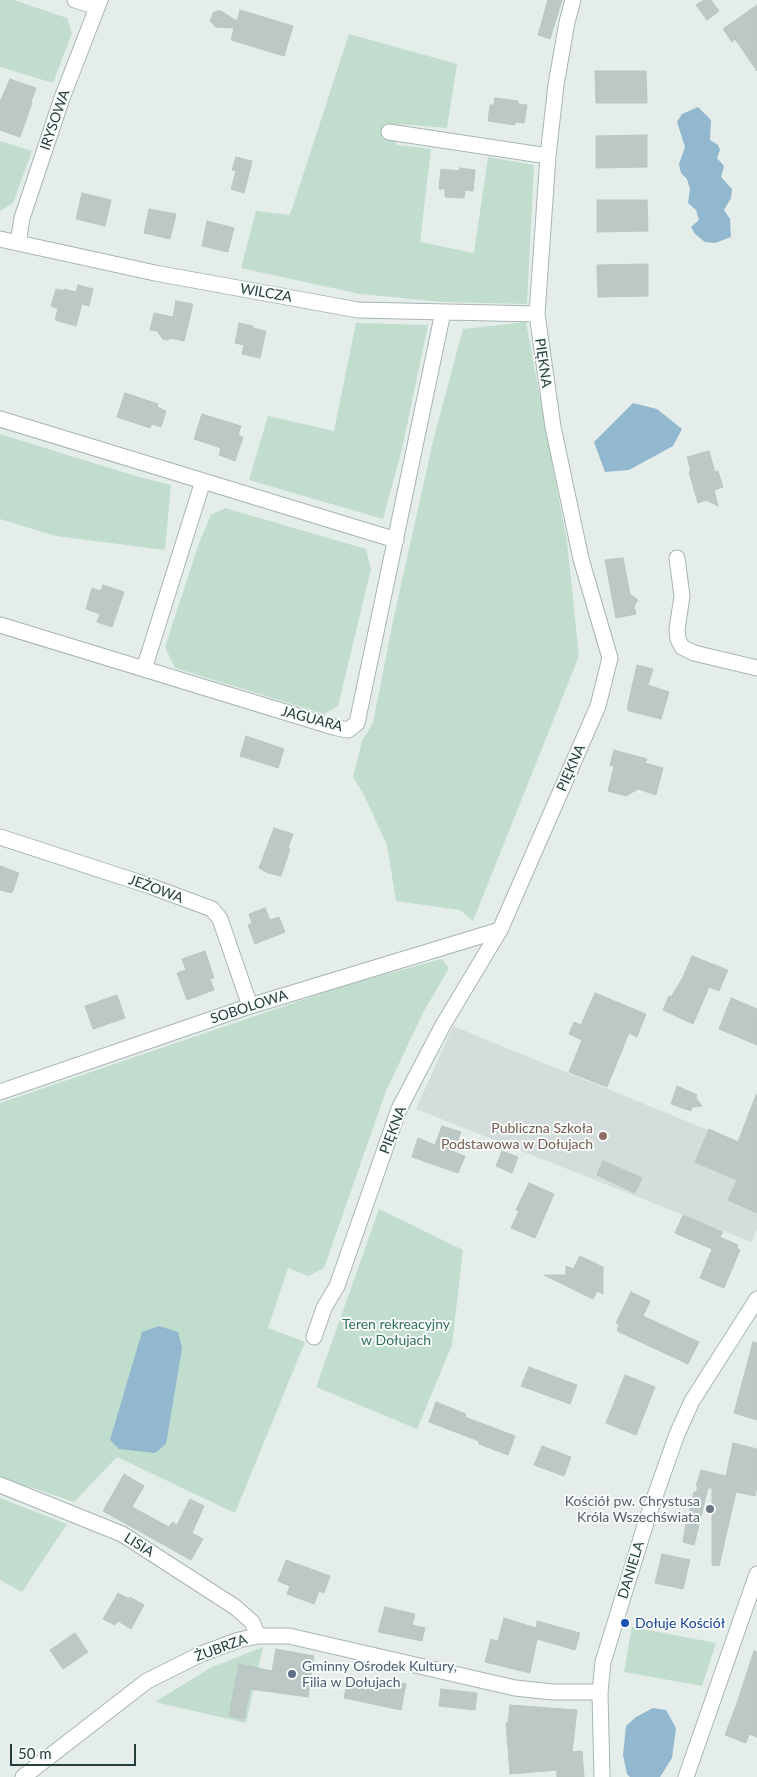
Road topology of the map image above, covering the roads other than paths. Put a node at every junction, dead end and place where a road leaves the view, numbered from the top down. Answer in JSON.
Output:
{"nodes":[{"id":1,"x":75,"y":0,"type":"edge"},
{"id":2,"x":573,"y":0,"type":"edge"},
{"id":3,"x":99,"y":4,"type":"edge"},
{"id":4,"x":389,"y":132,"type":"dead end"},
{"id":5,"x":548,"y":156,"type":"junction"},
{"id":6,"x":0,"y":239,"type":"edge"},
{"id":7,"x":18,"y":243,"type":"junction"},
{"id":8,"x":443,"y":312,"type":"junction"},
{"id":9,"x":536,"y":314,"type":"junction"},
{"id":10,"x":0,"y":419,"type":"edge"},
{"id":11,"x":204,"y":481,"type":"junction"},
{"id":12,"x":396,"y":540,"type":"junction"},
{"id":13,"x":677,"y":558,"type":"dead end"},
{"id":14,"x":0,"y":625,"type":"edge"},
{"id":15,"x":757,"y":668,"type":"edge"},
{"id":16,"x":144,"y":669,"type":"junction"},
{"id":17,"x":0,"y":837,"type":"edge"},
{"id":18,"x":500,"y":930,"type":"junction"},
{"id":19,"x":250,"y":1006,"type":"junction"},
{"id":20,"x":0,"y":1092,"type":"edge"},
{"id":21,"x":757,"y":1299,"type":"edge"},
{"id":22,"x":314,"y":1337,"type":"dead end"},
{"id":23,"x":0,"y":1484,"type":"edge"},
{"id":24,"x":757,"y":1574,"type":"edge"},
{"id":25,"x":258,"y":1636,"type":"junction"},
{"id":26,"x":600,"y":1692,"type":"junction"},
{"id":27,"x":23,"y":1777,"type":"edge"},
{"id":28,"x":602,"y":1777,"type":"edge"},
{"id":29,"x":686,"y":1777,"type":"edge"}],
"edges":[{"from":1,"to":3,"type":"street"},
{"from":2,"to":5,"type":"street","name":"PIĘKNA"},
{"from":3,"to":7,"type":"street","name":"IRYSOWA"},
{"from":4,"to":5,"type":"street"},
{"from":5,"to":9,"type":"street","name":"PIĘKNA"},
{"from":6,"to":7,"type":"street","name":"WILCZA"},
{"from":7,"to":8,"type":"street","name":"WILCZA"},
{"from":8,"to":9,"type":"street","name":"WILCZA"},
{"from":8,"to":12,"type":"street","name":"JAGUARA"},
{"from":9,"to":18,"type":"street","name":"PIĘKNA"},
{"from":10,"to":11,"type":"street"},
{"from":11,"to":12,"type":"street"},
{"from":11,"to":16,"type":"street"},
{"from":12,"to":16,"type":"street","name":"JAGUARA"},
{"from":13,"to":15,"type":"street"},
{"from":14,"to":16,"type":"street","name":"JAGUARA"},
{"from":17,"to":19,"type":"street","name":"JEŻOWA"},
{"from":18,"to":19,"type":"street","name":"SOBOLOWA"},
{"from":18,"to":22,"type":"street","name":"PIĘKNA"},
{"from":19,"to":20,"type":"street","name":"SOBOLOWA"},
{"from":21,"to":26,"type":"street","name":"DANIELA"},
{"from":23,"to":25,"type":"street","name":"LISIA"},
{"from":24,"to":29,"type":"street"},
{"from":25,"to":26,"type":"street","name":"ŻUBRZA"},
{"from":25,"to":27,"type":"street","name":"ŻUBRZA"},
{"from":26,"to":28,"type":"street","name":"DANIELA"}]}
